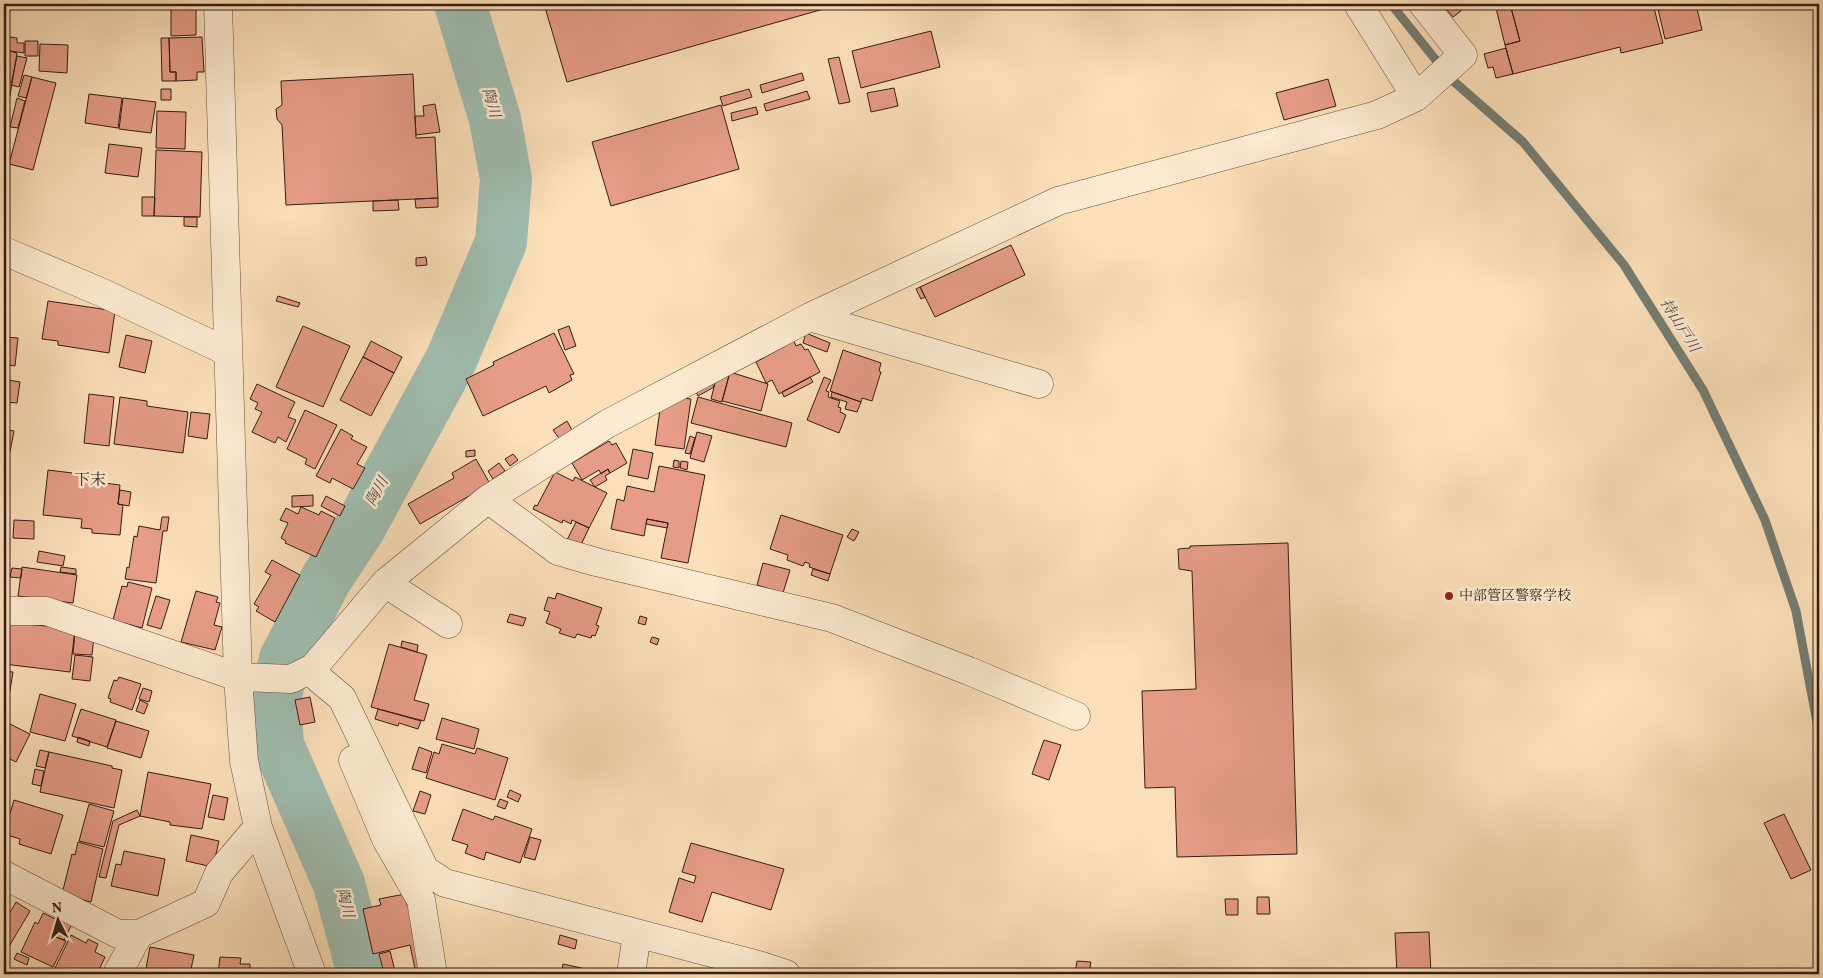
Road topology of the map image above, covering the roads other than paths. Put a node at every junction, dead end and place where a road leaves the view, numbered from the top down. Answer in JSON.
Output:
{"nodes":[{"id":1,"x":218,"y":4,"type":"edge"},
{"id":2,"x":1358,"y":4,"type":"edge"},
{"id":3,"x":1423,"y":4,"type":"edge"},
{"id":4,"x":1416,"y":97,"type":"junction"},
{"id":5,"x":4,"y":251,"type":"edge"},
{"id":6,"x":810,"y":317,"type":"junction"},
{"id":7,"x":228,"y":352,"type":"junction"},
{"id":8,"x":1039,"y":384,"type":"dead end"},
{"id":9,"x":488,"y":499,"type":"junction"},
{"id":10,"x":385,"y":583,"type":"junction"},
{"id":11,"x":4,"y":611,"type":"edge"},
{"id":12,"x":448,"y":624,"type":"dead end"},
{"id":13,"x":298,"y":676,"type":"junction"},
{"id":14,"x":238,"y":677,"type":"junction"},
{"id":15,"x":1076,"y":716,"type":"dead end"},
{"id":16,"x":258,"y":827,"type":"junction"},
{"id":17,"x":4,"y":875,"type":"edge"},
{"id":18,"x":140,"y":934,"type":"junction"},
{"id":19,"x":637,"y":934,"type":"junction"},
{"id":20,"x":117,"y":974,"type":"edge"},
{"id":21,"x":312,"y":974,"type":"edge"},
{"id":22,"x":433,"y":974,"type":"edge"},
{"id":23,"x":631,"y":974,"type":"edge"},
{"id":24,"x":786,"y":974,"type":"edge"}],
"edges":[{"from":1,"to":7,"type":"street"},
{"from":2,"to":4,"type":"street"},
{"from":3,"to":4,"type":"street"},
{"from":4,"to":6,"type":"street"},
{"from":5,"to":7,"type":"street"},
{"from":6,"to":8,"type":"street"},
{"from":6,"to":9,"type":"street"},
{"from":7,"to":14,"type":"street"},
{"from":9,"to":10,"type":"street"},
{"from":9,"to":15,"type":"street"},
{"from":10,"to":12,"type":"street"},
{"from":10,"to":13,"type":"street"},
{"from":11,"to":14,"type":"street"},
{"from":13,"to":14,"type":"street"},
{"from":13,"to":19,"type":"street"},
{"from":13,"to":22,"type":"street"},
{"from":14,"to":16,"type":"street"},
{"from":16,"to":18,"type":"street"},
{"from":16,"to":21,"type":"street"},
{"from":17,"to":18,"type":"street"},
{"from":18,"to":20,"type":"street"},
{"from":19,"to":23,"type":"street"},
{"from":19,"to":24,"type":"street"}]}
